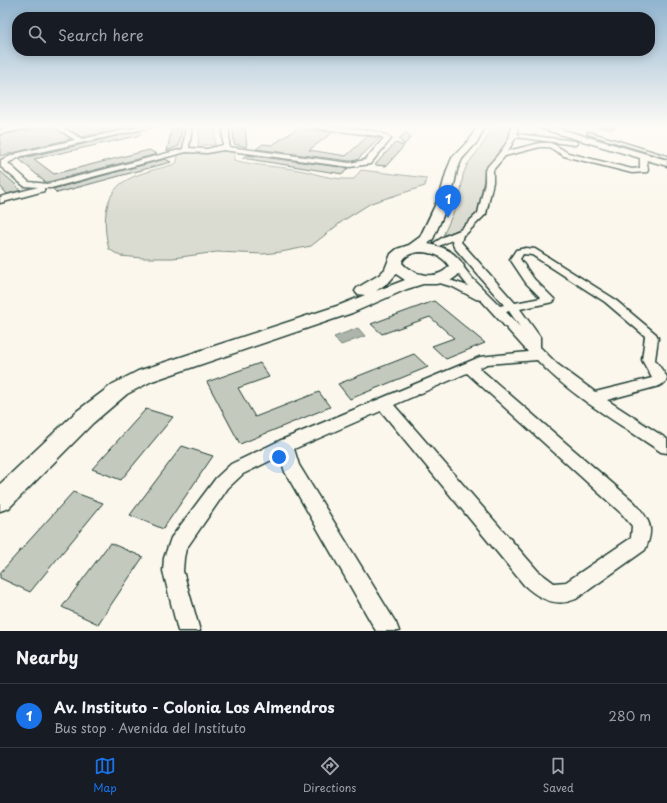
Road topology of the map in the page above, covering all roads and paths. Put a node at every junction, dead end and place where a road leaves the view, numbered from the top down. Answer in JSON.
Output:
{"nodes":[{"id":1,"x":13,"y":155,"type":"edge"},
{"id":2,"x":16,"y":155,"type":"edge"},
{"id":3,"x":165,"y":155,"type":"edge"},
{"id":4,"x":279,"y":155,"type":"edge"},
{"id":5,"x":373,"y":155,"type":"edge"},
{"id":6,"x":460,"y":155,"type":"edge"},
{"id":7,"x":471,"y":155,"type":"edge"},
{"id":8,"x":569,"y":155,"type":"edge"},
{"id":9,"x":638,"y":155,"type":"edge"},
{"id":10,"x":652,"y":155,"type":"edge"},
{"id":11,"x":503,"y":156,"type":"edge"},
{"id":12,"x":645,"y":157,"type":"junction"},
{"id":13,"x":0,"y":158,"type":"edge"},
{"id":14,"x":667,"y":163,"type":"edge"},
{"id":15,"x":58,"y":184,"type":"junction"},
{"id":16,"x":0,"y":200,"type":"edge"},
{"id":17,"x":458,"y":235,"type":"junction"},
{"id":18,"x":441,"y":247,"type":"junction"},
{"id":19,"x":414,"y":248,"type":"junction"},
{"id":20,"x":395,"y":264,"type":"junction"},
{"id":21,"x":456,"y":266,"type":"junction"},
{"id":22,"x":430,"y":279,"type":"junction"},
{"id":23,"x":513,"y":308,"type":"junction"},
{"id":24,"x":498,"y":310,"type":"junction"},
{"id":25,"x":261,"y":336,"type":"junction"},
{"id":26,"x":537,"y":353,"type":"junction"},
{"id":27,"x":469,"y":368,"type":"junction"},
{"id":28,"x":593,"y":398,"type":"junction"},
{"id":29,"x":384,"y":404,"type":"junction"},
{"id":30,"x":285,"y":446,"type":"junction"},
{"id":31,"x":667,"y":447,"type":"edge"},
{"id":32,"x":0,"y":500,"type":"edge"},
{"id":33,"x":189,"y":631,"type":"edge"},
{"id":34,"x":388,"y":631,"type":"edge"}],
"edges":[{"from":1,"to":13,"type":"street"},
{"from":2,"to":15,"type":"street"},
{"from":3,"to":15,"type":"street"},
{"from":4,"to":5,"type":"street"},
{"from":6,"to":19,"type":"main road"},
{"from":7,"to":18,"type":"main road"},
{"from":8,"to":12,"type":"street"},
{"from":9,"to":12,"type":"main road"},
{"from":10,"to":12,"type":"lane"},
{"from":11,"to":17,"type":"street"},
{"from":12,"to":14,"type":"main road"},
{"from":15,"to":16,"type":"street"},
{"from":17,"to":18,"type":"street"},
{"from":17,"to":23,"type":"street"},
{"from":18,"to":19,"type":"main road"},
{"from":18,"to":21,"type":"main road"},
{"from":19,"to":20,"type":"main road"},
{"from":20,"to":22,"type":"main road"},
{"from":20,"to":25,"type":"main road"},
{"from":21,"to":22,"type":"main road"},
{"from":21,"to":24,"type":"street"},
{"from":22,"to":24,"type":"street"},
{"from":22,"to":25,"type":"main road"},
{"from":23,"to":24,"type":"street"},
{"from":23,"to":26,"type":"street"},
{"from":23,"to":28,"type":"street"},
{"from":24,"to":26,"type":"street"},
{"from":25,"to":32,"type":"main road"},
{"from":26,"to":27,"type":"street"},
{"from":26,"to":28,"type":"street"},
{"from":27,"to":29,"type":"street"},
{"from":27,"to":29,"type":"street"},
{"from":28,"to":31,"type":"street"},
{"from":29,"to":30,"type":"street"},
{"from":30,"to":33,"type":"street"},
{"from":30,"to":34,"type":"street"}]}
